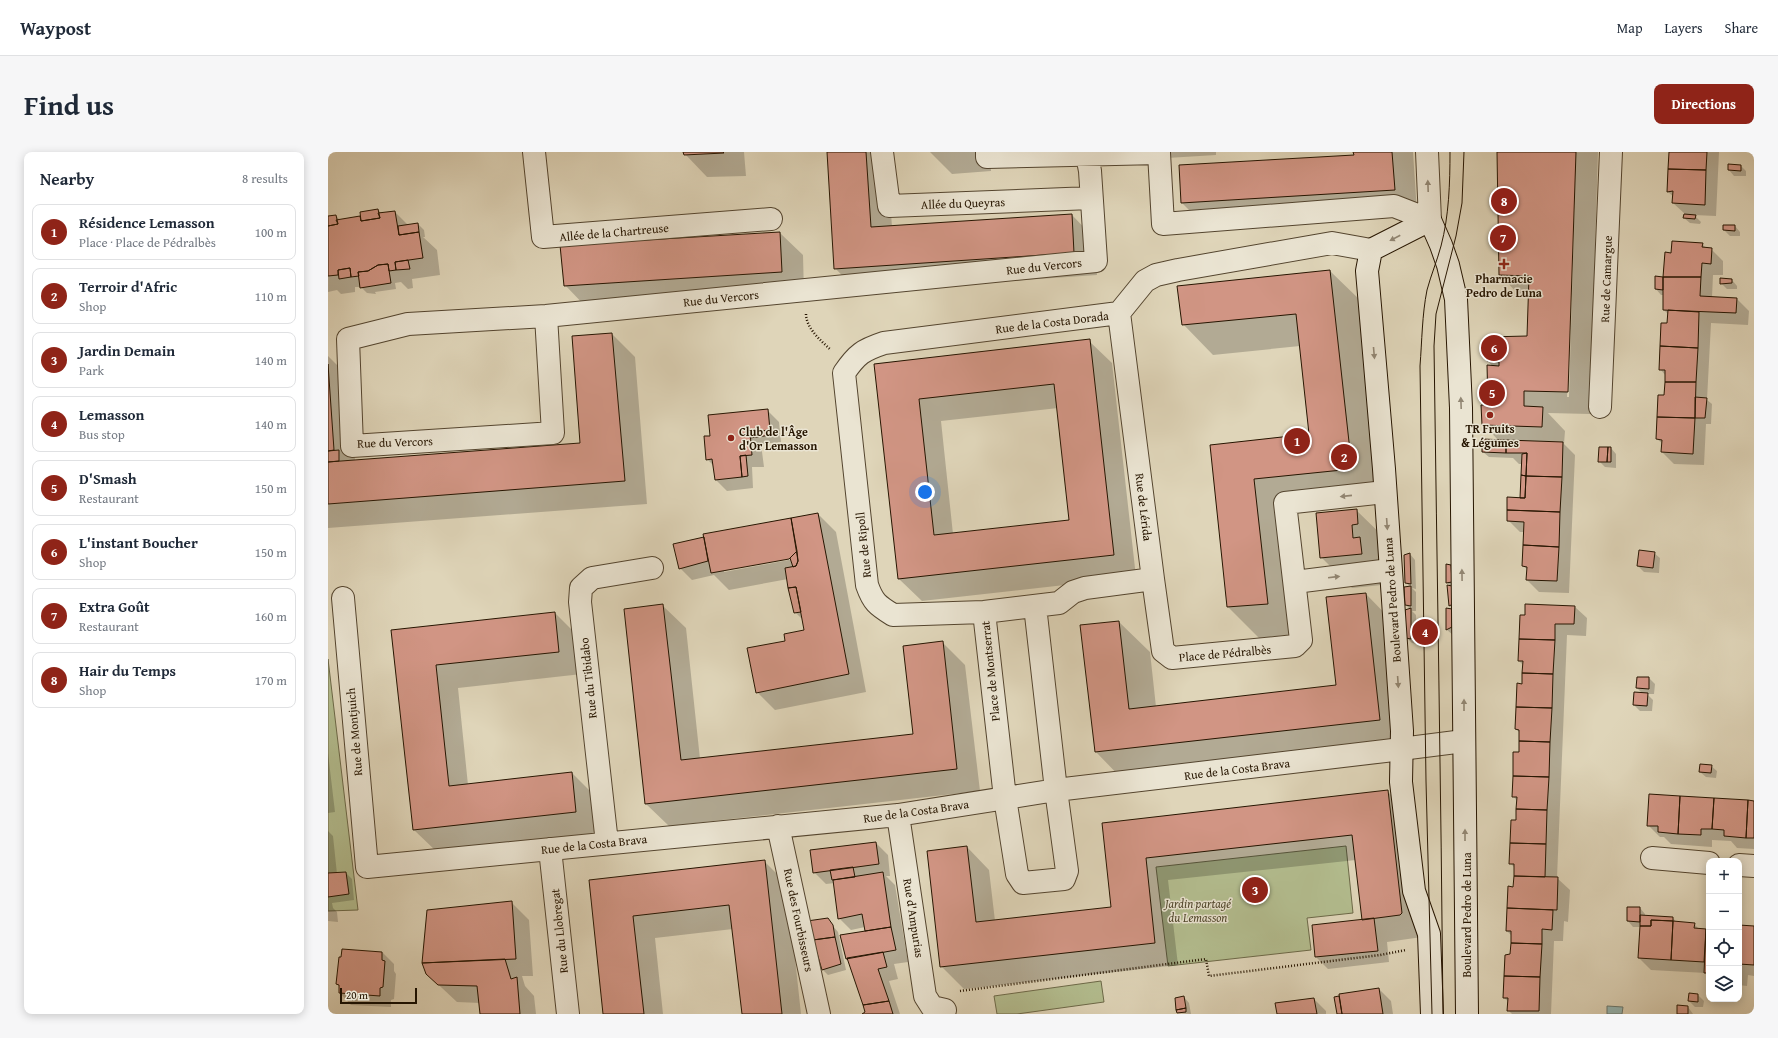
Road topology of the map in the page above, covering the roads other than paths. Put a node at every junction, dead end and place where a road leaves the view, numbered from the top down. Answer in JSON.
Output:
{"nodes":[{"id":1,"x":534,"y":152,"type":"edge"},
{"id":2,"x":882,"y":152,"type":"edge"},
{"id":3,"x":987,"y":152,"type":"edge"},
{"id":4,"x":1427,"y":152,"type":"edge"},
{"id":5,"x":1611,"y":152,"type":"edge"},
{"id":6,"x":1087,"y":155,"type":"junction"},
{"id":7,"x":1091,"y":198,"type":"junction"},
{"id":8,"x":771,"y":219,"type":"dead end"},
{"id":9,"x":1430,"y":220,"type":"junction"},
{"id":10,"x":1371,"y":250,"type":"junction"},
{"id":11,"x":1119,"y":313,"type":"junction"},
{"id":12,"x":546,"y":316,"type":"junction"},
{"id":13,"x":847,"y":369,"type":"joint"},
{"id":14,"x":1600,"y":407,"type":"dead end"},
{"id":15,"x":1385,"y":492,"type":"junction"},
{"id":16,"x":652,"y":568,"type":"dead end"},
{"id":17,"x":1390,"y":570,"type":"junction"},
{"id":18,"x":1153,"y":579,"type":"junction"},
{"id":19,"x":1295,"y":582,"type":"junction"},
{"id":20,"x":343,"y":598,"type":"dead end"},
{"id":21,"x":1035,"y":606,"type":"junction"},
{"id":22,"x":984,"y":612,"type":"junction"},
{"id":23,"x":1464,"y":741,"type":"junction"},
{"id":24,"x":1402,"y":748,"type":"junction"},
{"id":25,"x":1056,"y":790,"type":"junction"},
{"id":26,"x":1005,"y":798,"type":"junction"},
{"id":27,"x":898,"y":815,"type":"junction"},
{"id":28,"x":778,"y":826,"type":"junction"},
{"id":29,"x":607,"y":843,"type":"junction"},
{"id":30,"x":550,"y":849,"type":"junction"},
{"id":31,"x":1652,"y":858,"type":"dead end"},
{"id":32,"x":1706,"y":863,"type":"edge"},
{"id":33,"x":1742,"y":865,"type":"edge"},
{"id":34,"x":1754,"y":866,"type":"edge"},
{"id":35,"x":367,"y":867,"type":"joint"},
{"id":36,"x":945,"y":1010,"type":"dead end"},
{"id":37,"x":568,"y":1014,"type":"edge"},
{"id":38,"x":820,"y":1014,"type":"edge"},
{"id":39,"x":1432,"y":1014,"type":"edge"},
{"id":40,"x":1466,"y":1014,"type":"edge"}],
"edges":[{"from":1,"to":8,"type":"street","name":"Allée de la Chartreuse"},
{"from":2,"to":7,"type":"street","name":"Allée du Queyras"},
{"from":3,"to":6,"type":"street"},
{"from":9,"to":4,"type":"street","name":"Boulevard Pedro de Luna","one_way":true},
{"from":5,"to":14,"type":"street","name":"Rue de Camargue"},
{"from":6,"to":7,"type":"street","name":"Rue du Vercors"},
{"from":6,"to":9,"type":"street"},
{"from":7,"to":12,"type":"street","name":"Rue du Vercors"},
{"from":9,"to":10,"type":"street","one_way":true},
{"from":23,"to":9,"type":"street","name":"Boulevard Pedro de Luna","one_way":true},
{"from":10,"to":11,"type":"street","name":"Rue de la Costa Dorada"},
{"from":10,"to":15,"type":"street","name":"Boulevard Pedro de Luna","one_way":true},
{"from":11,"to":13,"type":"street","name":"Rue de la Costa Dorada"},
{"from":11,"to":18,"type":"street","name":"Rue de Lérida"},
{"from":12,"to":12,"type":"street","name":"Rue du Vercors"},
{"from":13,"to":22,"type":"street","name":"Rue de Ripoll"},
{"from":15,"to":17,"type":"street","name":"Boulevard Pedro de Luna","one_way":true},
{"from":15,"to":19,"type":"street","name":"Place de Pédralbès","one_way":true},
{"from":16,"to":29,"type":"street","name":"Rue du Tibidabo"},
{"from":19,"to":17,"type":"street","one_way":true},
{"from":17,"to":24,"type":"street","name":"Boulevard Pedro de Luna","one_way":true},
{"from":18,"to":19,"type":"street","name":"Place de Pédralbès"},
{"from":18,"to":21,"type":"street"},
{"from":20,"to":35,"type":"street","name":"Rue de Montjuich"},
{"from":21,"to":22,"type":"street","name":"Place de Montserrat"},
{"from":21,"to":25,"type":"street"},
{"from":22,"to":26,"type":"street","name":"Place de Montserrat"},
{"from":23,"to":24,"type":"street","name":"Rue de la Costa Brava"},
{"from":40,"to":23,"type":"street","name":"Boulevard Pedro de Luna","one_way":true},
{"from":24,"to":25,"type":"street","name":"Rue de la Costa Brava"},
{"from":24,"to":39,"type":"street","name":"Boulevard Pedro de Luna"},
{"from":25,"to":26,"type":"street","name":"Rue de la Costa Brava"},
{"from":25,"to":26,"type":"street","name":"Place de Montserrat"},
{"from":26,"to":27,"type":"street","name":"Rue de la Costa Brava"},
{"from":27,"to":28,"type":"street","name":"Rue de la Costa Brava"},
{"from":27,"to":36,"type":"street","name":"Rue d'Ampurias"},
{"from":28,"to":29,"type":"street","name":"Rue de la Costa Brava"},
{"from":28,"to":38,"type":"street","name":"Rue des Fourbisseurs"},
{"from":29,"to":30,"type":"street","name":"Rue de la Costa Brava"},
{"from":30,"to":35,"type":"street","name":"Rue de la Costa Brava"},
{"from":30,"to":37,"type":"street","name":"Rue du Llobregat"},
{"from":31,"to":32,"type":"street"},
{"from":33,"to":34,"type":"street"}]}
